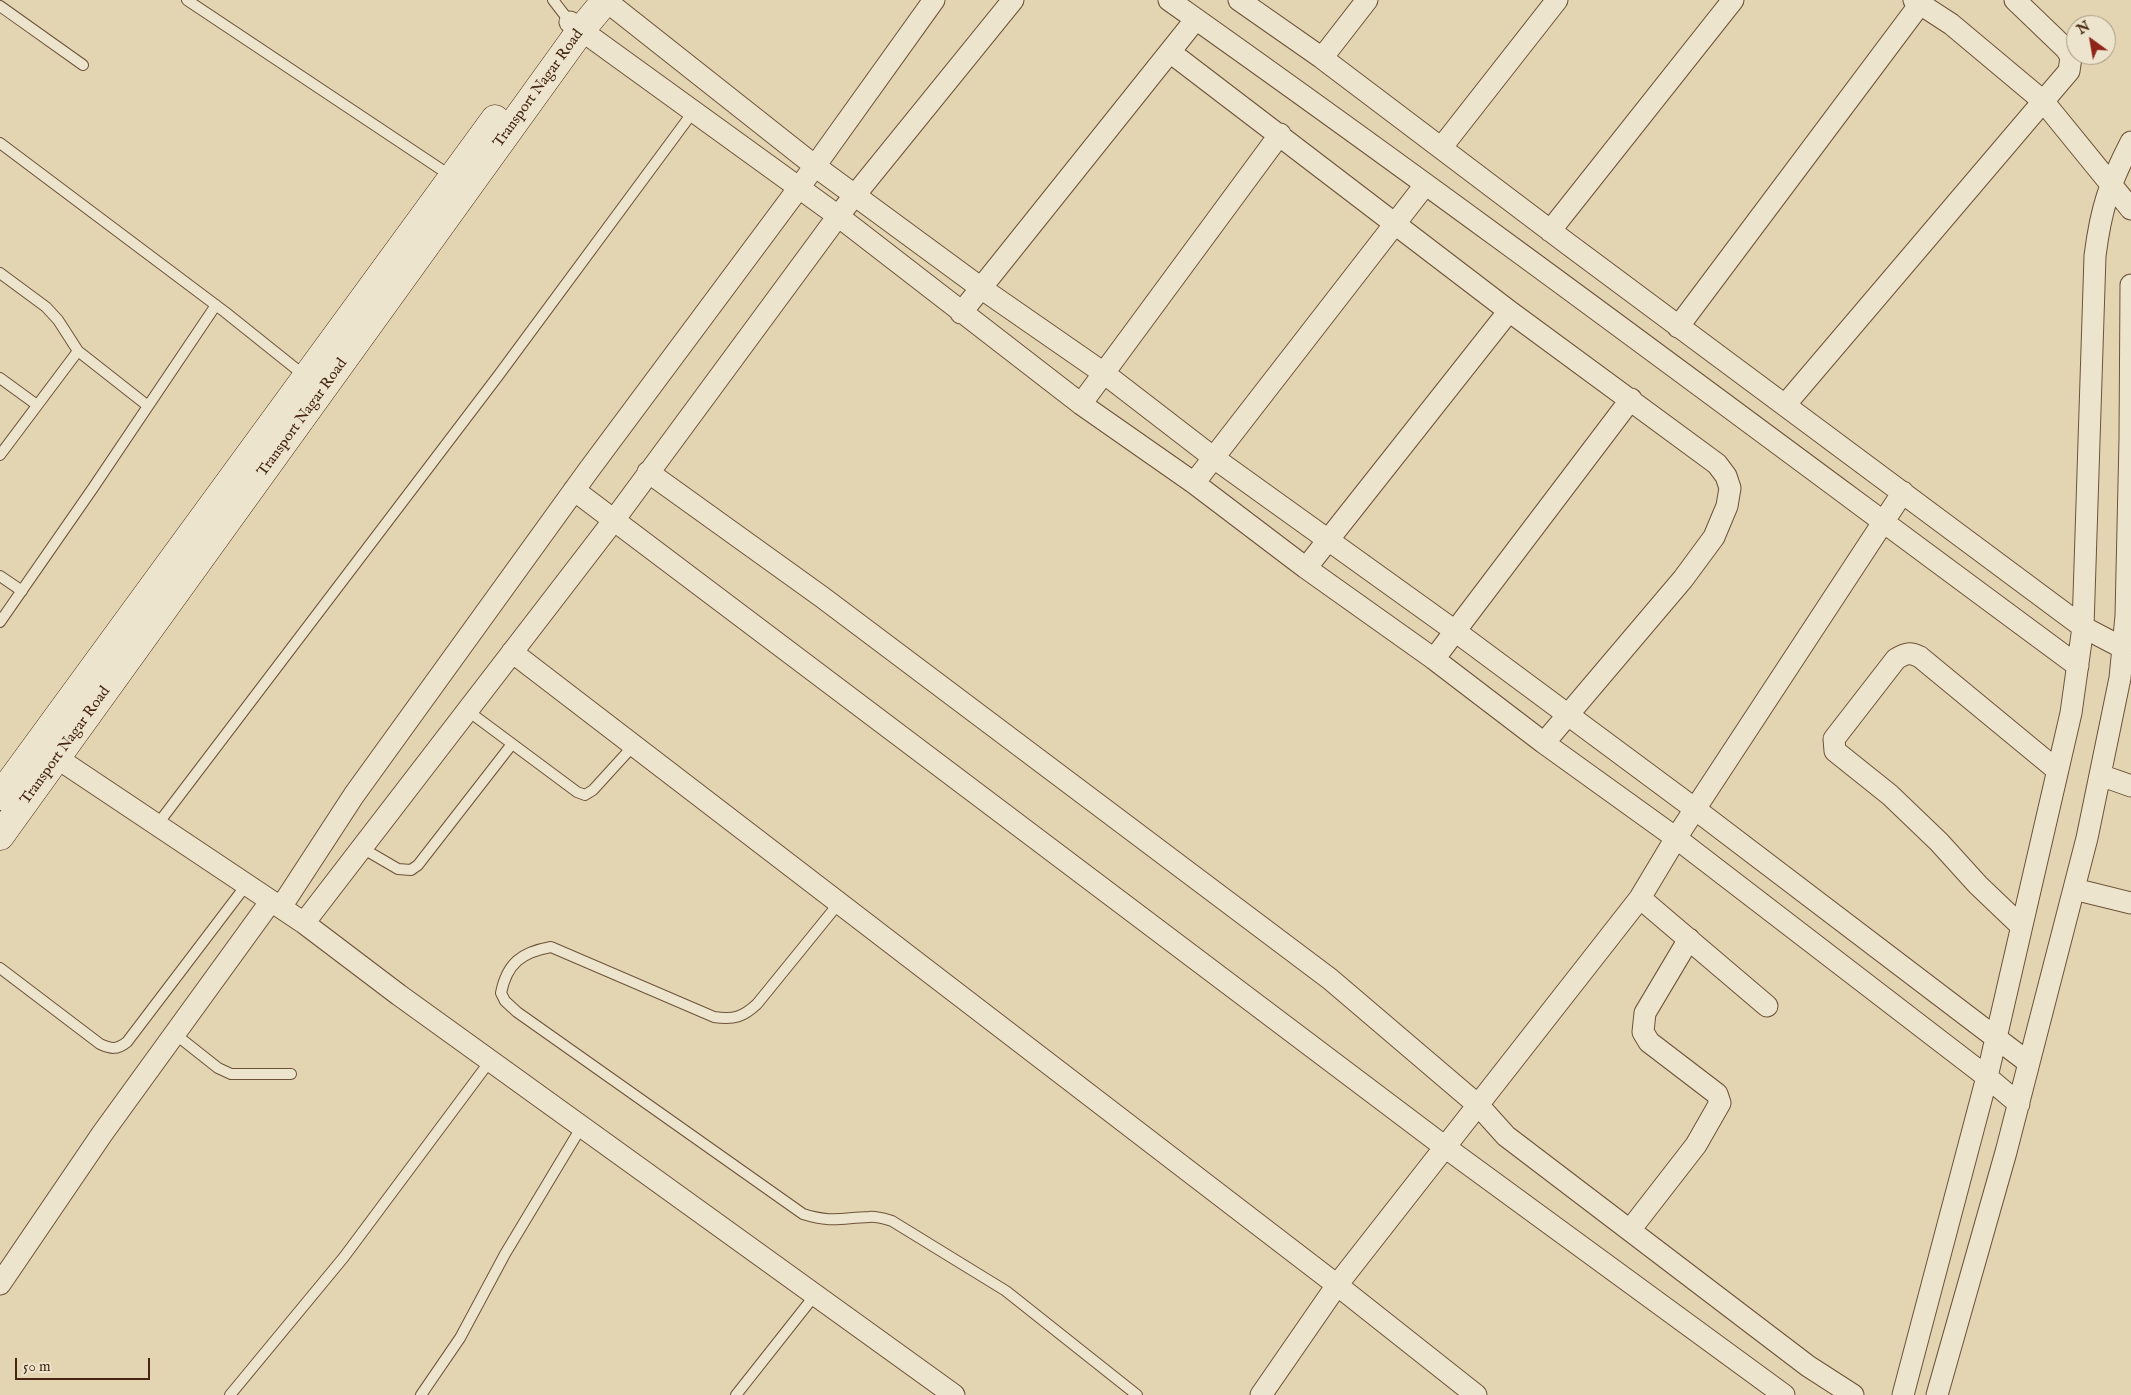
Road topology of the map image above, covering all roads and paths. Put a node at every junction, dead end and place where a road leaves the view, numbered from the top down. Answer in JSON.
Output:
{"nodes":[{"id":1,"x":187,"y":0,"type":"edge"},
{"id":2,"x":553,"y":0,"type":"edge"},
{"id":3,"x":587,"y":0,"type":"edge"},
{"id":4,"x":606,"y":0,"type":"edge"},
{"id":5,"x":934,"y":0,"type":"edge"},
{"id":6,"x":1013,"y":0,"type":"edge"},
{"id":7,"x":1169,"y":0,"type":"edge"},
{"id":8,"x":1240,"y":0,"type":"edge"},
{"id":9,"x":1367,"y":0,"type":"edge"},
{"id":10,"x":1557,"y":0,"type":"edge"},
{"id":11,"x":1733,"y":0,"type":"edge"},
{"id":12,"x":2015,"y":0,"type":"edge"},
{"id":13,"x":1917,"y":2,"type":"edge"},
{"id":14,"x":0,"y":6,"type":"edge"},
{"id":15,"x":1196,"y":19,"type":"junction"},
{"id":16,"x":576,"y":26,"type":"junction"},
{"id":17,"x":1170,"y":52,"type":"junction"},
{"id":18,"x":1322,"y":58,"type":"junction"},
{"id":19,"x":83,"y":65,"type":"dead end"},
{"id":20,"x":2043,"y":100,"type":"junction"},
{"id":21,"x":693,"y":112,"type":"junction"},
{"id":22,"x":1280,"y":134,"type":"junction"},
{"id":23,"x":2131,"y":142,"type":"edge"},
{"id":24,"x":0,"y":144,"type":"edge"},
{"id":25,"x":1441,"y":148,"type":"junction"},
{"id":26,"x":815,"y":166,"type":"junction"},
{"id":27,"x":451,"y":176,"type":"junction"},
{"id":28,"x":2110,"y":182,"type":"junction"},
{"id":29,"x":1425,"y":185,"type":"junction"},
{"id":30,"x":798,"y":189,"type":"junction"},
{"id":31,"x":855,"y":194,"type":"junction"},
{"id":32,"x":2131,"y":209,"type":"edge"},
{"id":33,"x":838,"y":216,"type":"junction"},
{"id":34,"x":1394,"y":224,"type":"junction"},
{"id":35,"x":1550,"y":231,"type":"junction"},
{"id":36,"x":0,"y":273,"type":"edge"},
{"id":37,"x":2131,"y":285,"type":"edge"},
{"id":38,"x":981,"y":288,"type":"junction"},
{"id":39,"x":216,"y":305,"type":"junction"},
{"id":40,"x":1509,"y":311,"type":"junction"},
{"id":41,"x":961,"y":313,"type":"junction"},
{"id":42,"x":1678,"y":327,"type":"junction"},
{"id":43,"x":78,"y":351,"type":"junction"},
{"id":44,"x":1104,"y":374,"type":"junction"},
{"id":45,"x":306,"y":377,"type":"junction"},
{"id":46,"x":0,"y":378,"type":"edge"},
{"id":47,"x":1631,"y":399,"type":"junction"},
{"id":48,"x":1081,"y":404,"type":"junction"},
{"id":49,"x":37,"y":405,"type":"junction"},
{"id":50,"x":1785,"y":405,"type":"junction"},
{"id":51,"x":148,"y":406,"type":"junction"},
{"id":52,"x":0,"y":455,"type":"edge"},
{"id":53,"x":1214,"y":458,"type":"junction"},
{"id":54,"x":648,"y":472,"type":"junction"},
{"id":55,"x":1194,"y":483,"type":"junction"},
{"id":56,"x":574,"y":490,"type":"junction"},
{"id":57,"x":1904,"y":492,"type":"junction"},
{"id":58,"x":614,"y":520,"type":"junction"},
{"id":59,"x":1882,"y":521,"type":"junction"},
{"id":60,"x":1328,"y":541,"type":"junction"},
{"id":61,"x":1306,"y":568,"type":"junction"},
{"id":62,"x":0,"y":576,"type":"edge"},
{"id":63,"x":22,"y":591,"type":"junction"},
{"id":64,"x":2128,"y":617,"type":"edge"},
{"id":65,"x":0,"y":622,"type":"edge"},
{"id":66,"x":2083,"y":627,"type":"junction"},
{"id":67,"x":1455,"y":631,"type":"junction"},
{"id":68,"x":2123,"y":648,"type":"junction"},
{"id":69,"x":512,"y":652,"type":"junction"},
{"id":70,"x":1434,"y":659,"type":"junction"},
{"id":71,"x":2078,"y":666,"type":"junction"},
{"id":72,"x":468,"y":710,"type":"junction"},
{"id":73,"x":1566,"y":714,"type":"junction"},
{"id":74,"x":1544,"y":743,"type":"junction"},
{"id":75,"x":512,"y":744,"type":"junction"},
{"id":76,"x":634,"y":745,"type":"junction"},
{"id":77,"x":58,"y":758,"type":"junction"},
{"id":78,"x":2057,"y":770,"type":"junction"},
{"id":79,"x":2100,"y":775,"type":"junction"},
{"id":80,"x":2131,"y":786,"type":"edge"},
{"id":81,"x":0,"y":796,"type":"edge"},
{"id":82,"x":1695,"y":809,"type":"junction"},
{"id":83,"x":157,"y":824,"type":"junction"},
{"id":84,"x":0,"y":836,"type":"edge"},
{"id":85,"x":1676,"y":838,"type":"junction"},
{"id":86,"x":362,"y":848,"type":"junction"},
{"id":87,"x":247,"y":884,"type":"junction"},
{"id":88,"x":2074,"y":889,"type":"junction"},
{"id":89,"x":1640,"y":898,"type":"junction"},
{"id":90,"x":839,"y":903,"type":"junction"},
{"id":91,"x":2131,"y":903,"type":"edge"},
{"id":92,"x":276,"y":904,"type":"junction"},
{"id":93,"x":304,"y":923,"type":"junction"},
{"id":94,"x":2021,"y":926,"type":"junction"},
{"id":95,"x":1689,"y":939,"type":"junction"},
{"id":96,"x":0,"y":968,"type":"edge"},
{"id":97,"x":1767,"y":1006,"type":"dead end"},
{"id":98,"x":174,"y":1034,"type":"junction"},
{"id":99,"x":1996,"y":1036,"type":"junction"},
{"id":100,"x":490,"y":1061,"type":"junction"},
{"id":101,"x":2029,"y":1063,"type":"junction"},
{"id":102,"x":291,"y":1074,"type":"dead end"},
{"id":103,"x":1987,"y":1077,"type":"junction"},
{"id":104,"x":2018,"y":1104,"type":"junction"},
{"id":105,"x":1478,"y":1106,"type":"junction"},
{"id":106,"x":582,"y":1126,"type":"junction"},
{"id":107,"x":1445,"y":1147,"type":"junction"},
{"id":108,"x":1630,"y":1230,"type":"junction"},
{"id":109,"x":0,"y":1284,"type":"edge"},
{"id":110,"x":1337,"y":1285,"type":"junction"},
{"id":111,"x":815,"y":1295,"type":"junction"},
{"id":112,"x":230,"y":1395,"type":"edge"},
{"id":113,"x":421,"y":1395,"type":"edge"},
{"id":114,"x":736,"y":1395,"type":"edge"},
{"id":115,"x":954,"y":1395,"type":"edge"},
{"id":116,"x":1136,"y":1395,"type":"edge"},
{"id":117,"x":1260,"y":1395,"type":"edge"},
{"id":118,"x":1476,"y":1395,"type":"edge"},
{"id":119,"x":1784,"y":1395,"type":"edge"},
{"id":120,"x":1853,"y":1395,"type":"edge"},
{"id":121,"x":1903,"y":1395,"type":"edge"},
{"id":122,"x":1937,"y":1395,"type":"edge"}],
"edges":[{"from":1,"to":27,"type":"lane"},
{"from":2,"to":16,"type":"lane"},
{"from":3,"to":16,"type":"main road","name":"Transport Nagar Road"},
{"from":4,"to":16,"type":"main road","name":"Transport Nagar Road"},
{"from":4,"to":26,"type":"street"},
{"from":5,"to":26,"type":"street"},
{"from":6,"to":31,"type":"street"},
{"from":7,"to":15,"type":"street"},
{"from":8,"to":18,"type":"street"},
{"from":9,"to":18,"type":"street"},
{"from":10,"to":25,"type":"street"},
{"from":11,"to":35,"type":"street"},
{"from":12,"to":20,"type":"street"},
{"from":13,"to":20,"type":"street"},
{"from":13,"to":42,"type":"street"},
{"from":14,"to":19,"type":"lane"},
{"from":15,"to":17,"type":"street"},
{"from":15,"to":29,"type":"street"},
{"from":16,"to":21,"type":"street"},
{"from":16,"to":27,"type":"main road","name":"Transport Nagar Road"},
{"from":16,"to":77,"type":"main road","name":"Transport Nagar Road"},
{"from":17,"to":22,"type":"street"},
{"from":17,"to":38,"type":"street"},
{"from":18,"to":25,"type":"street"},
{"from":20,"to":28,"type":"street"},
{"from":20,"to":50,"type":"street"},
{"from":21,"to":30,"type":"street"},
{"from":21,"to":83,"type":"lane"},
{"from":22,"to":34,"type":"street"},
{"from":22,"to":44,"type":"street"},
{"from":23,"to":28,"type":"street"},
{"from":24,"to":39,"type":"lane"},
{"from":25,"to":35,"type":"street"},
{"from":26,"to":30,"type":"street"},
{"from":26,"to":31,"type":"street"},
{"from":27,"to":45,"type":"main road","name":"Transport Nagar Road"},
{"from":28,"to":32,"type":"street"},
{"from":28,"to":66,"type":"street"},
{"from":29,"to":34,"type":"street"},
{"from":29,"to":59,"type":"street"},
{"from":30,"to":33,"type":"street"},
{"from":30,"to":56,"type":"street"},
{"from":31,"to":33,"type":"street"},
{"from":31,"to":38,"type":"street"},
{"from":33,"to":41,"type":"street"},
{"from":33,"to":54,"type":"street"},
{"from":34,"to":40,"type":"street"},
{"from":34,"to":53,"type":"street"},
{"from":35,"to":42,"type":"street"},
{"from":36,"to":43,"type":"lane"},
{"from":37,"to":64,"type":"street"},
{"from":38,"to":41,"type":"street"},
{"from":38,"to":44,"type":"street"},
{"from":39,"to":45,"type":"lane"},
{"from":39,"to":51,"type":"lane"},
{"from":40,"to":47,"type":"street"},
{"from":40,"to":60,"type":"street"},
{"from":41,"to":48,"type":"street"},
{"from":42,"to":50,"type":"street"},
{"from":43,"to":49,"type":"lane"},
{"from":43,"to":51,"type":"lane"},
{"from":44,"to":48,"type":"street"},
{"from":44,"to":53,"type":"street"},
{"from":45,"to":81,"type":"main road","name":"Transport Nagar Road"},
{"from":46,"to":49,"type":"lane"},
{"from":47,"to":67,"type":"street"},
{"from":47,"to":73,"type":"street"},
{"from":48,"to":55,"type":"street"},
{"from":49,"to":52,"type":"lane"},
{"from":50,"to":57,"type":"street"},
{"from":51,"to":63,"type":"lane"},
{"from":53,"to":55,"type":"street"},
{"from":53,"to":60,"type":"street"},
{"from":54,"to":58,"type":"street"},
{"from":54,"to":105,"type":"street"},
{"from":55,"to":61,"type":"street"},
{"from":56,"to":58,"type":"street"},
{"from":56,"to":92,"type":"street"},
{"from":57,"to":59,"type":"street"},
{"from":57,"to":66,"type":"street"},
{"from":58,"to":69,"type":"street"},
{"from":58,"to":107,"type":"street"},
{"from":59,"to":71,"type":"street"},
{"from":59,"to":82,"type":"street"},
{"from":60,"to":61,"type":"street"},
{"from":60,"to":67,"type":"street"},
{"from":61,"to":70,"type":"street"},
{"from":62,"to":63,"type":"lane"},
{"from":63,"to":65,"type":"lane"},
{"from":64,"to":68,"type":"street"},
{"from":66,"to":68,"type":"street"},
{"from":66,"to":71,"type":"street"},
{"from":67,"to":70,"type":"street"},
{"from":67,"to":73,"type":"street"},
{"from":68,"to":79,"type":"street"},
{"from":69,"to":72,"type":"street"},
{"from":69,"to":76,"type":"street"},
{"from":70,"to":74,"type":"street"},
{"from":71,"to":78,"type":"street"},
{"from":72,"to":75,"type":"lane"},
{"from":72,"to":86,"type":"street"},
{"from":73,"to":74,"type":"street"},
{"from":73,"to":82,"type":"street"},
{"from":74,"to":85,"type":"street"},
{"from":75,"to":76,"type":"lane"},
{"from":75,"to":86,"type":"lane"},
{"from":76,"to":90,"type":"street"},
{"from":77,"to":83,"type":"street"},
{"from":77,"to":84,"type":"main road","name":"Transport Nagar Road"},
{"from":78,"to":94,"type":"street"},
{"from":78,"to":94,"type":"street"},
{"from":79,"to":80,"type":"street"},
{"from":79,"to":88,"type":"street"},
{"from":82,"to":85,"type":"street"},
{"from":82,"to":99,"type":"street"},
{"from":83,"to":87,"type":"street"},
{"from":85,"to":89,"type":"street"},
{"from":85,"to":103,"type":"street"},
{"from":86,"to":93,"type":"street"},
{"from":87,"to":92,"type":"street"},
{"from":87,"to":96,"type":"lane"},
{"from":88,"to":91,"type":"street"},
{"from":88,"to":101,"type":"street"},
{"from":89,"to":95,"type":"street"},
{"from":89,"to":105,"type":"street"},
{"from":90,"to":110,"type":"street"},
{"from":90,"to":116,"type":"lane"},
{"from":92,"to":93,"type":"street"},
{"from":92,"to":98,"type":"street"},
{"from":93,"to":100,"type":"street"},
{"from":94,"to":99,"type":"street"},
{"from":95,"to":97,"type":"street"},
{"from":95,"to":108,"type":"street"},
{"from":98,"to":102,"type":"lane"},
{"from":98,"to":109,"type":"street"},
{"from":99,"to":101,"type":"street"},
{"from":99,"to":103,"type":"street"},
{"from":100,"to":106,"type":"street"},
{"from":100,"to":112,"type":"lane"},
{"from":101,"to":104,"type":"street"},
{"from":103,"to":104,"type":"street"},
{"from":103,"to":121,"type":"street"},
{"from":104,"to":122,"type":"street"},
{"from":105,"to":107,"type":"street"},
{"from":105,"to":108,"type":"street"},
{"from":106,"to":111,"type":"street"},
{"from":106,"to":113,"type":"lane"},
{"from":107,"to":110,"type":"street"},
{"from":107,"to":119,"type":"street"},
{"from":108,"to":120,"type":"street"},
{"from":110,"to":117,"type":"street"},
{"from":110,"to":118,"type":"street"},
{"from":111,"to":114,"type":"lane"},
{"from":111,"to":115,"type":"street"}]}
